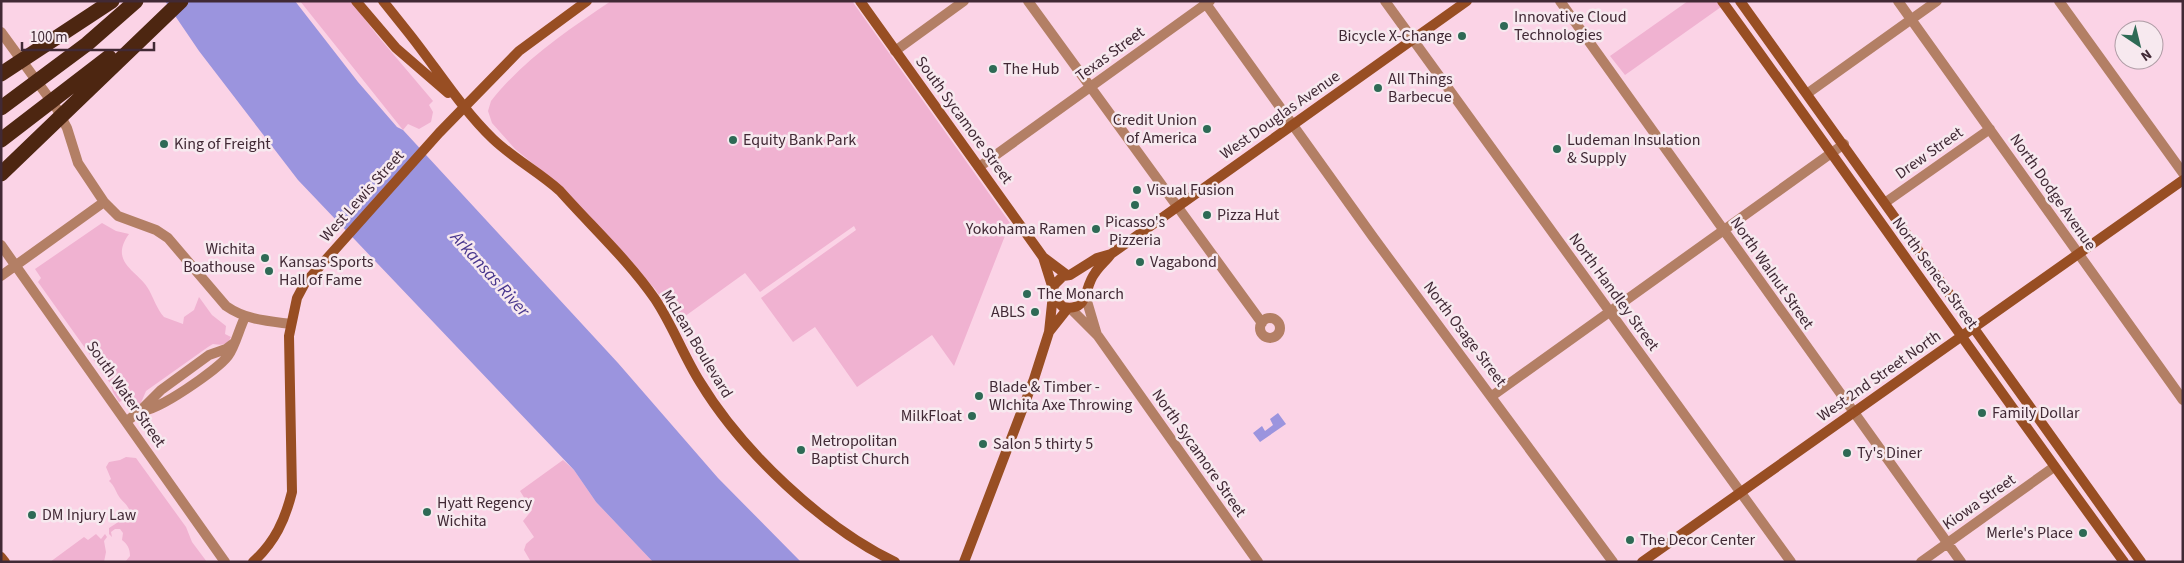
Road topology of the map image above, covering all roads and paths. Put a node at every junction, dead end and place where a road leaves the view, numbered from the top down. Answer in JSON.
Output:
{"nodes":[{"id":1,"x":112,"y":1,"type":"edge"},
{"id":2,"x":136,"y":1,"type":"edge"},
{"id":3,"x":181,"y":1,"type":"edge"},
{"id":4,"x":356,"y":1,"type":"edge"},
{"id":5,"x":383,"y":1,"type":"edge"},
{"id":6,"x":587,"y":1,"type":"edge"},
{"id":7,"x":860,"y":1,"type":"edge"},
{"id":8,"x":964,"y":1,"type":"edge"},
{"id":9,"x":1028,"y":1,"type":"edge"},
{"id":10,"x":1385,"y":1,"type":"edge"},
{"id":11,"x":1467,"y":1,"type":"edge"},
{"id":12,"x":1560,"y":1,"type":"edge"},
{"id":13,"x":1722,"y":1,"type":"edge"},
{"id":14,"x":1740,"y":1,"type":"edge"},
{"id":15,"x":1898,"y":1,"type":"edge"},
{"id":16,"x":1938,"y":1,"type":"edge"},
{"id":17,"x":2059,"y":1,"type":"edge"},
{"id":18,"x":1207,"y":2,"type":"edge"},
{"id":19,"x":1911,"y":20,"type":"junction"},
{"id":20,"x":1,"y":32,"type":"edge"},
{"id":21,"x":1412,"y":40,"type":"junction"},
{"id":22,"x":895,"y":51,"type":"junction"},
{"id":23,"x":1,"y":74,"type":"edge"},
{"id":24,"x":1090,"y":87,"type":"junction"},
{"id":25,"x":1808,"y":93,"type":"junction"},
{"id":26,"x":464,"y":107,"type":"junction"},
{"id":27,"x":1,"y":108,"type":"edge"},
{"id":28,"x":1292,"y":124,"type":"junction"},
{"id":29,"x":1990,"y":129,"type":"junction"},
{"id":30,"x":1,"y":140,"type":"edge"},
{"id":31,"x":1844,"y":144,"type":"junction"},
{"id":32,"x":1830,"y":154,"type":"junction"},
{"id":33,"x":978,"y":167,"type":"junction"},
{"id":34,"x":2183,"y":173,"type":"edge"},
{"id":35,"x":1,"y":174,"type":"edge"},
{"id":36,"x":2183,"y":180,"type":"edge"},
{"id":37,"x":104,"y":202,"type":"junction"},
{"id":38,"x":1886,"y":202,"type":"junction"},
{"id":39,"x":1176,"y":206,"type":"junction"},
{"id":40,"x":1724,"y":230,"type":"junction"},
{"id":41,"x":1,"y":246,"type":"edge"},
{"id":42,"x":1111,"y":254,"type":"junction"},
{"id":43,"x":2079,"y":254,"type":"junction"},
{"id":44,"x":1042,"y":257,"type":"junction"},
{"id":45,"x":17,"y":266,"type":"junction"},
{"id":46,"x":1069,"y":275,"type":"junction"},
{"id":47,"x":1,"y":276,"type":"edge"},
{"id":48,"x":1053,"y":293,"type":"junction"},
{"id":49,"x":1086,"y":295,"type":"junction"},
{"id":50,"x":1069,"y":308,"type":"junction"},
{"id":51,"x":1610,"y":312,"type":"junction"},
{"id":52,"x":246,"y":317,"type":"junction"},
{"id":53,"x":1262,"y":323,"type":"dead end"},
{"id":54,"x":291,"y":324,"type":"junction"},
{"id":55,"x":1974,"y":327,"type":"junction"},
{"id":56,"x":1049,"y":332,"type":"junction"},
{"id":57,"x":1962,"y":335,"type":"junction"},
{"id":58,"x":1098,"y":336,"type":"junction"},
{"id":59,"x":1492,"y":396,"type":"junction"},
{"id":60,"x":2183,"y":400,"type":"edge"},
{"id":61,"x":1853,"y":412,"type":"junction"},
{"id":62,"x":127,"y":421,"type":"junction"},
{"id":63,"x":2054,"y":467,"type":"junction"},
{"id":64,"x":1740,"y":492,"type":"junction"},
{"id":65,"x":1947,"y":543,"type":"junction"},
{"id":66,"x":1,"y":557,"type":"edge"},
{"id":67,"x":4,"y":562,"type":"edge"},
{"id":68,"x":225,"y":562,"type":"edge"},
{"id":69,"x":253,"y":562,"type":"edge"},
{"id":70,"x":895,"y":562,"type":"edge"},
{"id":71,"x":964,"y":562,"type":"edge"},
{"id":72,"x":1258,"y":562,"type":"edge"},
{"id":73,"x":1613,"y":562,"type":"edge"},
{"id":74,"x":1642,"y":562,"type":"edge"},
{"id":75,"x":1791,"y":562,"type":"edge"},
{"id":76,"x":1921,"y":562,"type":"edge"},
{"id":77,"x":1961,"y":562,"type":"edge"},
{"id":78,"x":2124,"y":562,"type":"edge"},
{"id":79,"x":2141,"y":562,"type":"edge"}],
"edges":[{"from":1,"to":23,"type":"highway","bridge":true},
{"from":2,"to":27,"type":"highway","bridge":true},
{"from":3,"to":30,"type":"highway","bridge":true},
{"from":3,"to":35,"type":"highway","bridge":true},
{"from":4,"to":26,"type":"main road"},
{"from":5,"to":26,"type":"main road"},
{"from":6,"to":26,"type":"main road","name":"West Lewis Street"},
{"from":7,"to":22,"type":"main road","name":"South Sycamore Street"},
{"from":8,"to":22,"type":"street"},
{"from":9,"to":24,"type":"street"},
{"from":10,"to":21,"type":"street","name":"North Handley Street"},
{"from":11,"to":21,"type":"main road","name":"West Douglas Avenue"},
{"from":12,"to":40,"type":"street","name":"North Walnut Street"},
{"from":13,"to":32,"type":"main road","name":"North Seneca Street"},
{"from":14,"to":25,"type":"main road","name":"North Seneca Street"},
{"from":15,"to":19,"type":"street","name":"North Dodge Avenue"},
{"from":16,"to":19,"type":"street"},
{"from":17,"to":34,"type":"street"},
{"from":18,"to":24,"type":"street","name":"Texas Street"},
{"from":18,"to":28,"type":"street","name":"North Osage Street"},
{"from":19,"to":25,"type":"street"},
{"from":19,"to":29,"type":"street","name":"North Dodge Avenue"},
{"from":20,"to":37,"type":"street"},
{"from":21,"to":28,"type":"main road","name":"West Douglas Avenue"},
{"from":21,"to":51,"type":"street","name":"North Handley Street"},
{"from":22,"to":33,"type":"main road","name":"South Sycamore Street"},
{"from":24,"to":33,"type":"street","name":"Texas Street"},
{"from":24,"to":39,"type":"street"},
{"from":25,"to":31,"type":"main road","name":"North Seneca Street"},
{"from":26,"to":54,"type":"main road","name":"West Lewis Street"},
{"from":26,"to":70,"type":"main road","name":"McLean Boulevard"},
{"from":28,"to":39,"type":"main road","name":"West Douglas Avenue"},
{"from":28,"to":59,"type":"street","name":"North Osage Street"},
{"from":29,"to":38,"type":"street","name":"Drew Street"},
{"from":29,"to":43,"type":"street","name":"North Dodge Avenue"},
{"from":31,"to":32,"type":"street"},
{"from":31,"to":38,"type":"main road","name":"North Seneca Street"},
{"from":32,"to":40,"type":"street"},
{"from":32,"to":57,"type":"main road","name":"North Seneca Street"},
{"from":33,"to":44,"type":"main road","name":"South Sycamore Street"},
{"from":36,"to":43,"type":"main road","name":"West 2nd Street North"},
{"from":37,"to":45,"type":"street"},
{"from":37,"to":52,"type":"street"},
{"from":38,"to":55,"type":"main road","name":"North Seneca Street"},
{"from":39,"to":42,"type":"main road","name":"West Douglas Avenue"},
{"from":39,"to":53,"type":"street"},
{"from":40,"to":51,"type":"street"},
{"from":40,"to":61,"type":"street","name":"North Walnut Street"},
{"from":41,"to":45,"type":"street","name":"South Water Street"},
{"from":42,"to":46,"type":"main road","name":"West Douglas Avenue"},
{"from":42,"to":49,"type":"main road","name":"West Douglas Avenue"},
{"from":43,"to":55,"type":"main road","name":"West 2nd Street North"},
{"from":43,"to":60,"type":"street","name":"North Dodge Avenue"},
{"from":44,"to":46,"type":"main road","name":"South Sycamore Street"},
{"from":44,"to":48,"type":"main road","name":"South Sycamore Street"},
{"from":45,"to":47,"type":"street"},
{"from":45,"to":62,"type":"street","name":"South Water Street"},
{"from":46,"to":48,"type":"main road","name":"West Douglas Avenue"},
{"from":46,"to":49,"type":"main road"},
{"from":48,"to":50,"type":"main road"},
{"from":48,"to":56,"type":"main road"},
{"from":49,"to":50,"type":"main road"},
{"from":49,"to":58,"type":"street","name":"North Sycamore Street"},
{"from":50,"to":56,"type":"main road"},
{"from":50,"to":58,"type":"street","name":"North Sycamore Street"},
{"from":51,"to":59,"type":"street"},
{"from":51,"to":64,"type":"street","name":"North Handley Street"},
{"from":52,"to":54,"type":"street"},
{"from":52,"to":62,"type":"street"},
{"from":54,"to":69,"type":"main road","name":"West Lewis Street"},
{"from":55,"to":57,"type":"main road","name":"West 2nd Street North"},
{"from":55,"to":79,"type":"main road","name":"North Seneca Street"},
{"from":56,"to":71,"type":"main road"},
{"from":57,"to":61,"type":"main road","name":"West 2nd Street North"},
{"from":57,"to":63,"type":"main road","name":"North Seneca Street"},
{"from":58,"to":72,"type":"street","name":"North Sycamore Street"},
{"from":59,"to":73,"type":"street","name":"North Osage Street"},
{"from":61,"to":64,"type":"main road","name":"West 2nd Street North"},
{"from":61,"to":65,"type":"street","name":"North Walnut Street"},
{"from":62,"to":68,"type":"street","name":"South Water Street"},
{"from":63,"to":65,"type":"street","name":"Kiowa Street"},
{"from":63,"to":78,"type":"main road","name":"North Seneca Street"},
{"from":64,"to":74,"type":"main road","name":"West 2nd Street North"},
{"from":64,"to":75,"type":"street","name":"North Handley Street"},
{"from":65,"to":76,"type":"street","name":"Kiowa Street"},
{"from":65,"to":77,"type":"street","name":"North Walnut Street"},
{"from":66,"to":67,"type":"main road"}]}
